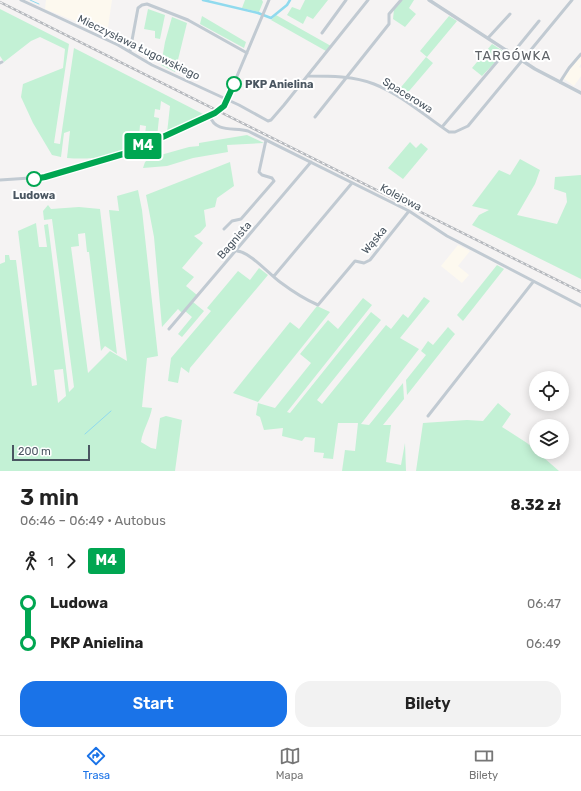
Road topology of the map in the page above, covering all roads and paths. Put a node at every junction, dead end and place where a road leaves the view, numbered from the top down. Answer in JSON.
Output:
{"nodes":[{"id":1,"x":21,"y":0,"type":"edge"},
{"id":2,"x":269,"y":0,"type":"edge"},
{"id":3,"x":346,"y":0,"type":"edge"},
{"id":4,"x":368,"y":0,"type":"edge"},
{"id":5,"x":400,"y":0,"type":"edge"},
{"id":6,"x":429,"y":0,"type":"edge"},
{"id":7,"x":566,"y":0,"type":"edge"},
{"id":8,"x":571,"y":2,"type":"edge"},
{"id":9,"x":510,"y":14,"type":"dead end"},
{"id":10,"x":539,"y":21,"type":"dead end"},
{"id":11,"x":322,"y":33,"type":"dead end"},
{"id":12,"x":488,"y":38,"type":"junction"},
{"id":13,"x":506,"y":50,"type":"junction"},
{"id":14,"x":130,"y":51,"type":"junction"},
{"id":15,"x":247,"y":53,"type":"junction"},
{"id":16,"x":512,"y":54,"type":"junction"},
{"id":17,"x":581,"y":54,"type":"edge"},
{"id":18,"x":522,"y":60,"type":"junction"},
{"id":19,"x":308,"y":76,"type":"junction"},
{"id":20,"x":346,"y":78,"type":"junction"},
{"id":21,"x":560,"y":82,"type":"junction"},
{"id":22,"x":581,"y":93,"type":"edge"},
{"id":23,"x":227,"y":100,"type":"junction"},
{"id":24,"x":210,"y":116,"type":"junction"},
{"id":25,"x":315,"y":117,"type":"dead end"},
{"id":26,"x":442,"y":127,"type":"junction"},
{"id":27,"x":266,"y":140,"type":"junction"},
{"id":28,"x":311,"y":162,"type":"junction"},
{"id":29,"x":0,"y":180,"type":"edge"},
{"id":30,"x":352,"y":183,"type":"junction"},
{"id":31,"x":409,"y":211,"type":"junction"},
{"id":32,"x":224,"y":229,"type":"dead end"},
{"id":33,"x":237,"y":251,"type":"junction"},
{"id":34,"x":274,"y":276,"type":"junction"},
{"id":35,"x":533,"y":282,"type":"junction"},
{"id":36,"x":581,"y":306,"type":"edge"},
{"id":37,"x":169,"y":329,"type":"dead end"},
{"id":38,"x":428,"y":416,"type":"dead end"}],
"edges":[{"from":1,"to":14,"type":"street","name":"Mieczysława Ługowskiego"},
{"from":2,"to":15,"type":"street"},
{"from":3,"to":11,"type":"street"},
{"from":4,"to":19,"type":"street"},
{"from":5,"to":20,"type":"street"},
{"from":6,"to":12,"type":"street"},
{"from":7,"to":8,"type":"street"},
{"from":8,"to":18,"type":"street"},
{"from":9,"to":12,"type":"street"},
{"from":10,"to":16,"type":"street"},
{"from":12,"to":13,"type":"street"},
{"from":13,"to":16,"type":"street"},
{"from":13,"to":26,"type":"street"},
{"from":14,"to":15,"type":"street"},
{"from":14,"to":23,"type":"street","name":"Mieczysława Ługowskiego"},
{"from":15,"to":23,"type":"street"},
{"from":16,"to":18,"type":"street"},
{"from":17,"to":21,"type":"street"},
{"from":18,"to":21,"type":"street"},
{"from":18,"to":26,"type":"street","name":"Spacerowa"},
{"from":19,"to":20,"type":"street","name":"Spacerowa"},
{"from":19,"to":23,"type":"street","name":"Mieczysława Ługowskiego"},
{"from":20,"to":25,"type":"street"},
{"from":20,"to":26,"type":"street","name":"Spacerowa"},
{"from":21,"to":22,"type":"street"},
{"from":23,"to":24,"type":"street"},
{"from":24,"to":27,"type":"street","name":"Kolejowa"},
{"from":24,"to":29,"type":"street"},
{"from":27,"to":28,"type":"street","name":"Kolejowa"},
{"from":27,"to":32,"type":"street"},
{"from":28,"to":30,"type":"street","name":"Kolejowa"},
{"from":28,"to":33,"type":"street","name":"Bagnista"},
{"from":30,"to":31,"type":"street","name":"Kolejowa"},
{"from":30,"to":34,"type":"street"},
{"from":31,"to":34,"type":"street","name":"Wąska"},
{"from":31,"to":35,"type":"street","name":"Kolejowa"},
{"from":33,"to":34,"type":"street"},
{"from":33,"to":37,"type":"street","name":"Bagnista"},
{"from":35,"to":36,"type":"street","name":"Kolejowa"},
{"from":35,"to":38,"type":"street"}]}
